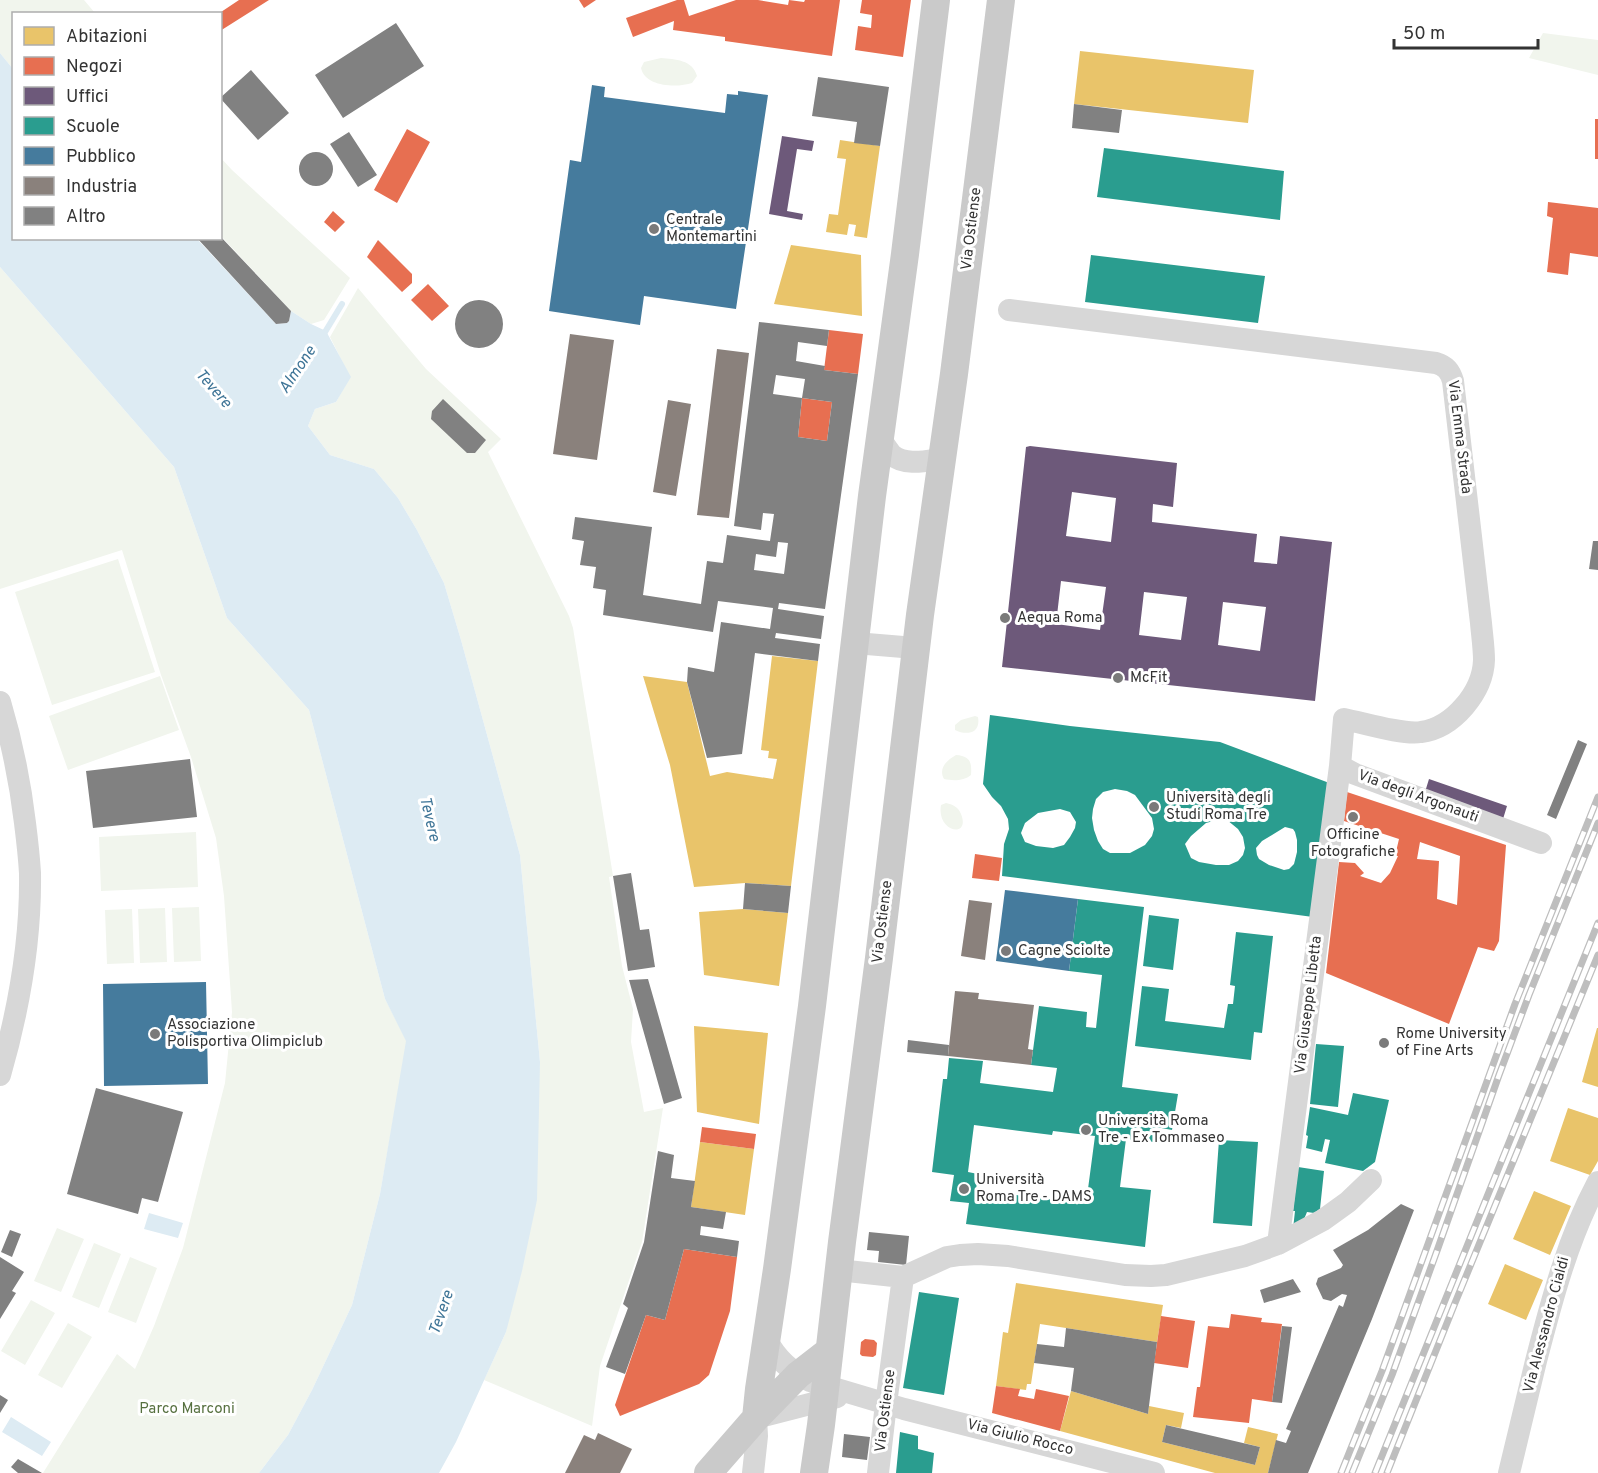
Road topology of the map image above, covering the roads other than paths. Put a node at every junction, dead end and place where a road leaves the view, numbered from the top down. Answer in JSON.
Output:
{"nodes":[{"id":1,"x":936,"y":0,"type":"edge"},
{"id":2,"x":1001,"y":0,"type":"edge"},
{"id":3,"x":1009,"y":310,"type":"dead end"},
{"id":4,"x":880,"y":438,"type":"junction"},
{"id":5,"x":942,"y":459,"type":"junction"},
{"id":6,"x":855,"y":643,"type":"junction"},
{"id":7,"x":915,"y":648,"type":"junction"},
{"id":8,"x":0,"y":702,"type":"edge"},
{"id":9,"x":1344,"y":719,"type":"joint"},
{"id":10,"x":1340,"y":766,"type":"junction"},
{"id":11,"x":1541,"y":843,"type":"dead end"},
{"id":12,"x":0,"y":1075,"type":"edge"},
{"id":13,"x":1371,"y":1180,"type":"dead end"},
{"id":14,"x":1598,"y":1182,"type":"edge"},
{"id":15,"x":1278,"y":1244,"type":"junction"},
{"id":16,"x":838,"y":1270,"type":"junction"},
{"id":17,"x":903,"y":1277,"type":"junction"},
{"id":18,"x":766,"y":1339,"type":"junction"},
{"id":19,"x":829,"y":1351,"type":"junction"},
{"id":20,"x":798,"y":1375,"type":"junction"},
{"id":21,"x":833,"y":1393,"type":"junction"},
{"id":22,"x":886,"y":1404,"type":"junction"},
{"id":23,"x":756,"y":1418,"type":"junction"},
{"id":24,"x":708,"y":1473,"type":"edge"},
{"id":25,"x":753,"y":1473,"type":"edge"},
{"id":26,"x":814,"y":1473,"type":"edge"},
{"id":27,"x":878,"y":1473,"type":"edge"},
{"id":28,"x":1154,"y":1473,"type":"edge"},
{"id":29,"x":1509,"y":1473,"type":"edge"}],
"edges":[{"from":1,"to":4,"type":"main road"},
{"from":2,"to":5,"type":"main road","name":"Via Ostiense"},
{"from":3,"to":9,"type":"street","name":"Via Emma Strada"},
{"from":4,"to":5,"type":"street"},
{"from":4,"to":6,"type":"main road"},
{"from":5,"to":7,"type":"main road","name":"Via Ostiense"},
{"from":6,"to":7,"type":"street"},
{"from":6,"to":18,"type":"main road"},
{"from":7,"to":16,"type":"main road","name":"Via Ostiense"},
{"from":8,"to":12,"type":"street"},
{"from":9,"to":10,"type":"street","name":"Via degli Argonauti"},
{"from":10,"to":11,"type":"street","name":"Via degli Argonauti"},
{"from":10,"to":15,"type":"street","name":"Via Giuseppe Libetta"},
{"from":13,"to":15,"type":"street"},
{"from":14,"to":29,"type":"street","name":"Via Alessandro Cialdi"},
{"from":15,"to":17,"type":"street"},
{"from":16,"to":17,"type":"street"},
{"from":16,"to":19,"type":"main road","name":"Via Ostiense"},
{"from":17,"to":22,"type":"street","name":"Via Ostiense"},
{"from":18,"to":20,"type":"street"},
{"from":18,"to":23,"type":"main road"},
{"from":19,"to":20,"type":"main road"},
{"from":19,"to":21,"type":"main road","name":"Via Ostiense"},
{"from":20,"to":21,"type":"street"},
{"from":20,"to":23,"type":"main road"},
{"from":21,"to":22,"type":"street"},
{"from":21,"to":23,"type":"street"},
{"from":21,"to":26,"type":"main road","name":"Via Ostiense"},
{"from":22,"to":27,"type":"street","name":"Via Ostiense"},
{"from":22,"to":28,"type":"street","name":"Via Giulio Rocco"},
{"from":23,"to":24,"type":"main road"},
{"from":23,"to":25,"type":"street"}]}
